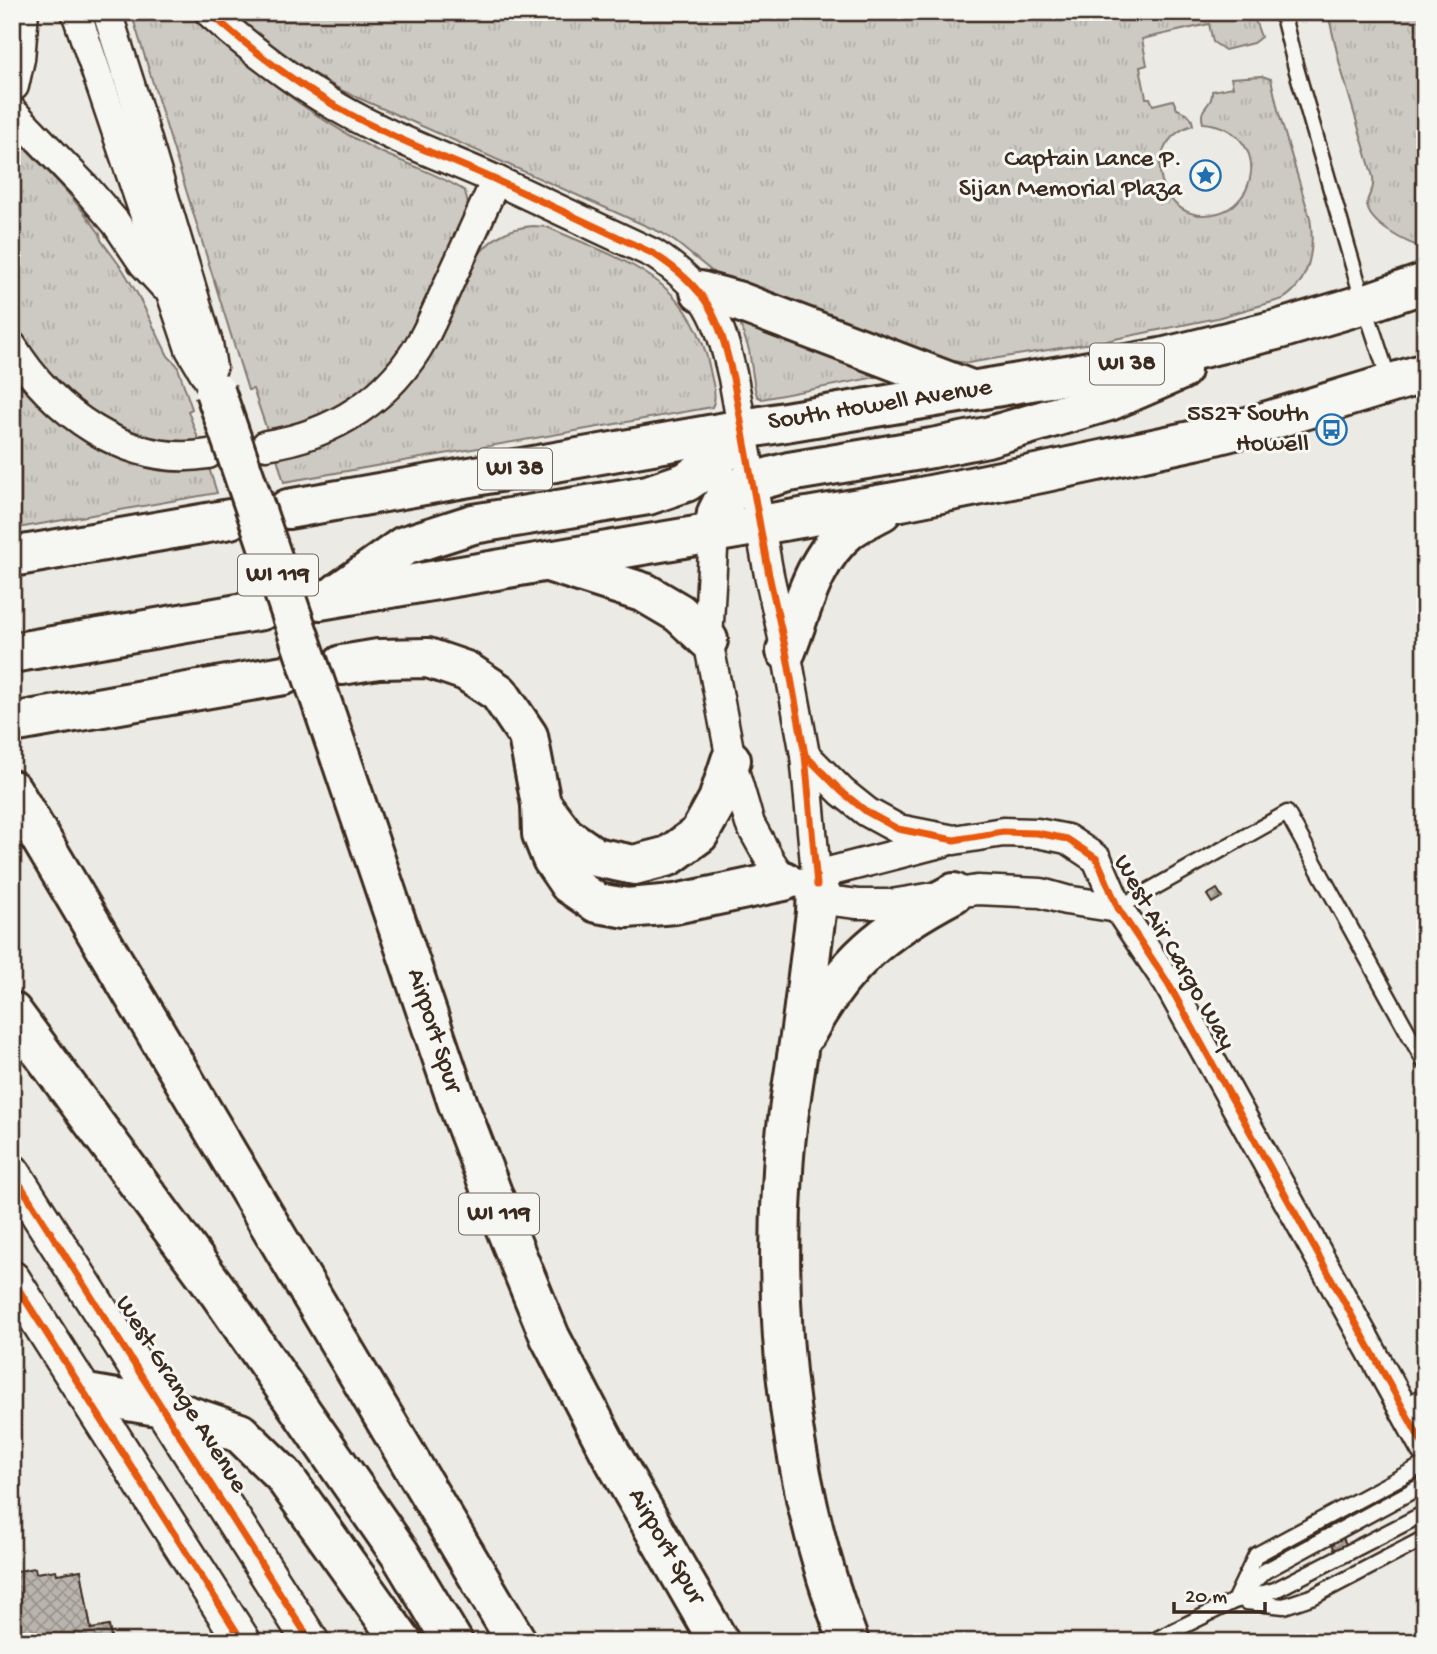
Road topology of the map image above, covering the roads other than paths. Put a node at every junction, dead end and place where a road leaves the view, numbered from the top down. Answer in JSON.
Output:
{"nodes":[{"id":1,"x":24,"y":12,"type":"edge"},
{"id":2,"x":76,"y":12,"type":"edge"},
{"id":3,"x":107,"y":12,"type":"edge"},
{"id":4,"x":209,"y":12,"type":"edge"},
{"id":5,"x":1282,"y":12,"type":"edge"},
{"id":6,"x":13,"y":99,"type":"edge"},
{"id":7,"x":496,"y":180,"type":"junction"},
{"id":8,"x":1425,"y":283,"type":"edge"},
{"id":9,"x":700,"y":291,"type":"junction"},
{"id":10,"x":170,"y":293,"type":"junction"},
{"id":11,"x":1364,"y":304,"type":"junction"},
{"id":12,"x":1280,"y":328,"type":"junction"},
{"id":13,"x":12,"y":346,"type":"edge"},
{"id":14,"x":1408,"y":379,"type":"edge"},
{"id":15,"x":215,"y":391,"type":"junction"},
{"id":16,"x":973,"y":391,"type":"junction"},
{"id":17,"x":743,"y":429,"type":"junction"},
{"id":18,"x":266,"y":445,"type":"dead end"},
{"id":19,"x":208,"y":454,"type":"dead end"},
{"id":20,"x":752,"y":482,"type":"junction"},
{"id":21,"x":901,"y":501,"type":"junction"},
{"id":22,"x":288,"y":509,"type":"dead end"},
{"id":23,"x":230,"y":519,"type":"dead end"},
{"id":24,"x":761,"y":525,"type":"junction"},
{"id":25,"x":714,"y":532,"type":"junction"},
{"id":26,"x":12,"y":557,"type":"edge"},
{"id":27,"x":546,"y":561,"type":"junction"},
{"id":28,"x":262,"y":610,"type":"dead end"},
{"id":29,"x":708,"y":640,"type":"junction"},
{"id":30,"x":786,"y":651,"type":"junction"},
{"id":31,"x":12,"y":653,"type":"edge"},
{"id":32,"x":342,"y":665,"type":"dead end"},
{"id":33,"x":284,"y":675,"type":"dead end"},
{"id":34,"x":12,"y":723,"type":"edge"},
{"id":35,"x":805,"y":755,"type":"junction"},
{"id":36,"x":730,"y":760,"type":"junction"},
{"id":37,"x":541,"y":803,"type":"junction"},
{"id":38,"x":20,"y":804,"type":"edge"},
{"id":39,"x":954,"y":840,"type":"junction"},
{"id":40,"x":801,"y":883,"type":"junction"},
{"id":41,"x":954,"y":893,"type":"junction"},
{"id":42,"x":1118,"y":908,"type":"junction"},
{"id":43,"x":12,"y":1012,"type":"edge"},
{"id":44,"x":799,"y":1048,"type":"junction"},
{"id":45,"x":1425,"y":1063,"type":"edge"},
{"id":46,"x":12,"y":1172,"type":"edge"},
{"id":47,"x":12,"y":1279,"type":"edge"},
{"id":48,"x":86,"y":1394,"type":"junction"},
{"id":49,"x":1413,"y":1401,"type":"edge"},
{"id":50,"x":163,"y":1408,"type":"junction"},
{"id":51,"x":1425,"y":1448,"type":"edge"},
{"id":52,"x":1425,"y":1464,"type":"edge"},
{"id":53,"x":1425,"y":1485,"type":"edge"},
{"id":54,"x":1425,"y":1513,"type":"edge"},
{"id":55,"x":1425,"y":1538,"type":"edge"},
{"id":56,"x":1234,"y":1601,"type":"junction"},
{"id":57,"x":243,"y":1642,"type":"edge"},
{"id":58,"x":311,"y":1642,"type":"edge"},
{"id":59,"x":402,"y":1642,"type":"edge"},
{"id":60,"x":453,"y":1642,"type":"edge"},
{"id":61,"x":517,"y":1642,"type":"edge"},
{"id":62,"x":719,"y":1642,"type":"edge"},
{"id":63,"x":849,"y":1642,"type":"edge"},
{"id":64,"x":1151,"y":1642,"type":"edge"}],
"edges":[{"from":1,"to":6,"type":"street"},
{"from":2,"to":10,"type":"street"},
{"from":3,"to":15,"type":"street"},
{"from":4,"to":7,"type":"street"},
{"from":5,"to":11,"type":"lane"},
{"from":6,"to":10,"type":"street"},
{"from":7,"to":9,"type":"street"},
{"from":7,"to":18,"type":"street"},
{"from":8,"to":11,"type":"main road","name":"South Howell Avenue","number":"WI 38"},
{"from":9,"to":16,"type":"main road"},
{"from":9,"to":17,"type":"street"},
{"from":10,"to":15,"type":"street"},
{"from":11,"to":12,"type":"main road","name":"South Howell Avenue","number":"WI 38"},
{"from":11,"to":14,"type":"lane"},
{"from":12,"to":16,"type":"main road","name":"South Howell Avenue","number":"WI 38"},
{"from":12,"to":20,"type":"main road"},
{"from":13,"to":19,"type":"street"},
{"from":14,"to":21,"type":"main road"},
{"from":15,"to":62,"type":"main road","name":"Airport Spur","number":"WI 119","bridge":true},
{"from":16,"to":17,"type":"main road","name":"South Howell Avenue","number":"WI 38"},
{"from":17,"to":20,"type":"street"},
{"from":17,"to":22,"type":"main road","name":"South Howell Avenue","number":"WI 38"},
{"from":17,"to":27,"type":"main road"},
{"from":20,"to":24,"type":"street"},
{"from":20,"to":25,"type":"main road"},
{"from":21,"to":24,"type":"main road"},
{"from":21,"to":30,"type":"main road"},
{"from":23,"to":26,"type":"main road"},
{"from":24,"to":25,"type":"main road"},
{"from":24,"to":30,"type":"street"},
{"from":25,"to":27,"type":"main road"},
{"from":25,"to":29,"type":"street","name":"West Air Cargo Way"},
{"from":27,"to":29,"type":"main road"},
{"from":28,"to":31,"type":"main road"},
{"from":29,"to":36,"type":"street","name":"West Air Cargo Way"},
{"from":30,"to":35,"type":"street"},
{"from":32,"to":37,"type":"main road"},
{"from":33,"to":34,"type":"main road"},
{"from":35,"to":39,"type":"street","name":"West Air Cargo Way"},
{"from":35,"to":40,"type":"street"},
{"from":36,"to":37,"type":"main road"},
{"from":36,"to":40,"type":"street","name":"West Air Cargo Way"},
{"from":37,"to":40,"type":"main road"},
{"from":38,"to":61,"type":"main road"},
{"from":39,"to":40,"type":"street"},
{"from":39,"to":42,"type":"street","name":"West Air Cargo Way"},
{"from":40,"to":41,"type":"street","name":"West Air Cargo Way"},
{"from":40,"to":44,"type":"main road"},
{"from":41,"to":42,"type":"street","name":"West Air Cargo Way"},
{"from":41,"to":44,"type":"main road"},
{"from":42,"to":45,"type":"lane"},
{"from":42,"to":49,"type":"street","name":"West Air Cargo Way"},
{"from":43,"to":60,"type":"main road"},
{"from":44,"to":63,"type":"main road"},
{"from":46,"to":50,"type":"street","name":"West Grange Avenue"},
{"from":47,"to":48,"type":"street"},
{"from":48,"to":50,"type":"main road"},
{"from":48,"to":57,"type":"street"},
{"from":49,"to":51,"type":"street","name":"West Air Cargo Way"},
{"from":50,"to":58,"type":"street","name":"West Grange Avenue"},
{"from":50,"to":59,"type":"main road"},
{"from":52,"to":56,"type":"lane"},
{"from":53,"to":56,"type":"lane"},
{"from":54,"to":56,"type":"lane"},
{"from":55,"to":56,"type":"lane"},
{"from":56,"to":64,"type":"lane"}]}
